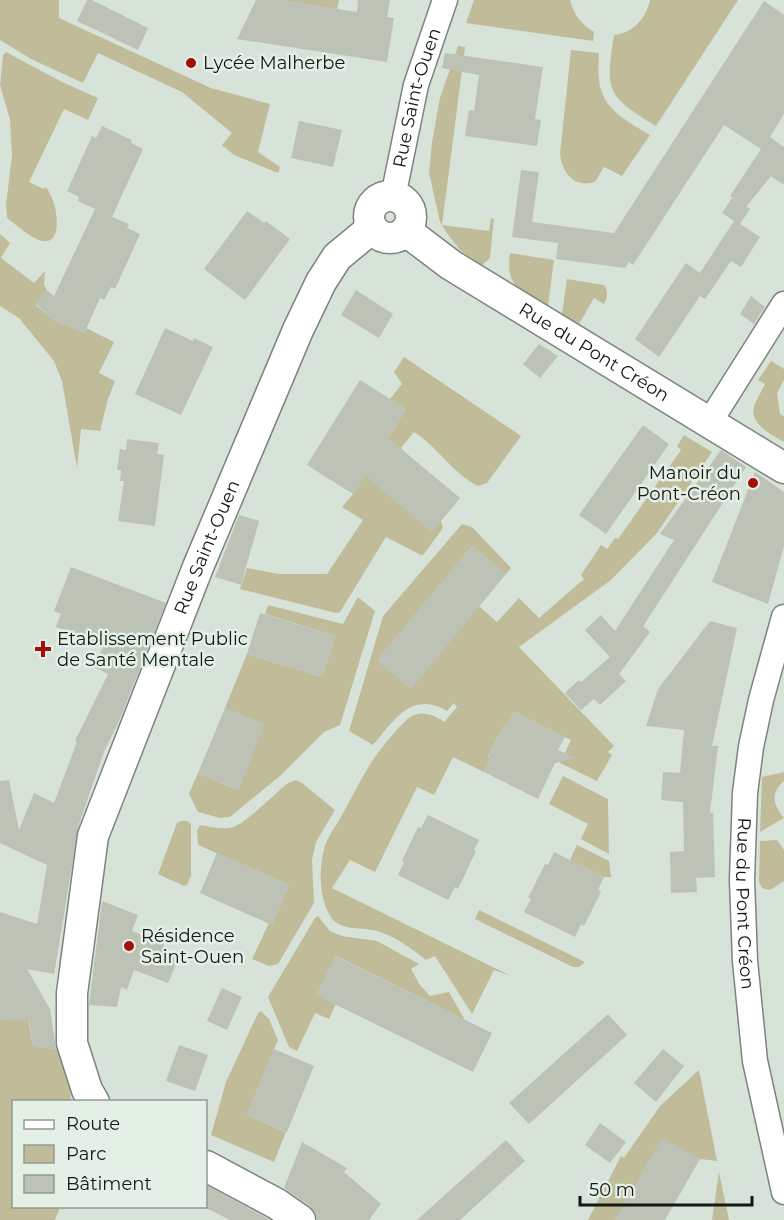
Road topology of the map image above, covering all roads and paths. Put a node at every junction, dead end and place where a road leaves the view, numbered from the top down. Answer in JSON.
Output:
{"nodes":[{"id":1,"x":445,"y":0,"type":"edge"},
{"id":2,"x":393,"y":197,"type":"junction"},
{"id":3,"x":372,"y":228,"type":"junction"},
{"id":4,"x":406,"y":231,"type":"junction"},
{"id":5,"x":784,"y":304,"type":"edge"},
{"id":6,"x":709,"y":423,"type":"junction"},
{"id":7,"x":784,"y":468,"type":"edge"},
{"id":8,"x":784,"y":617,"type":"edge"},
{"id":9,"x":93,"y":1100,"type":"edge"},
{"id":10,"x":207,"y":1167,"type":"edge"},
{"id":11,"x":784,"y":1192,"type":"edge"},
{"id":12,"x":300,"y":1220,"type":"edge"}],
"edges":[{"from":1,"to":2,"type":"street","name":"Rue Saint-Ouen"},
{"from":2,"to":3,"type":"street"},
{"from":2,"to":4,"type":"street"},
{"from":3,"to":4,"type":"street"},
{"from":3,"to":9,"type":"street","name":"Rue Saint-Ouen"},
{"from":4,"to":6,"type":"street","name":"Rue du Pont Créon"},
{"from":5,"to":6,"type":"street"},
{"from":6,"to":7,"type":"street","name":"Rue du Pont Créon"},
{"from":8,"to":11,"type":"street","name":"Rue du Pont Créon"},
{"from":10,"to":12,"type":"street"}]}
